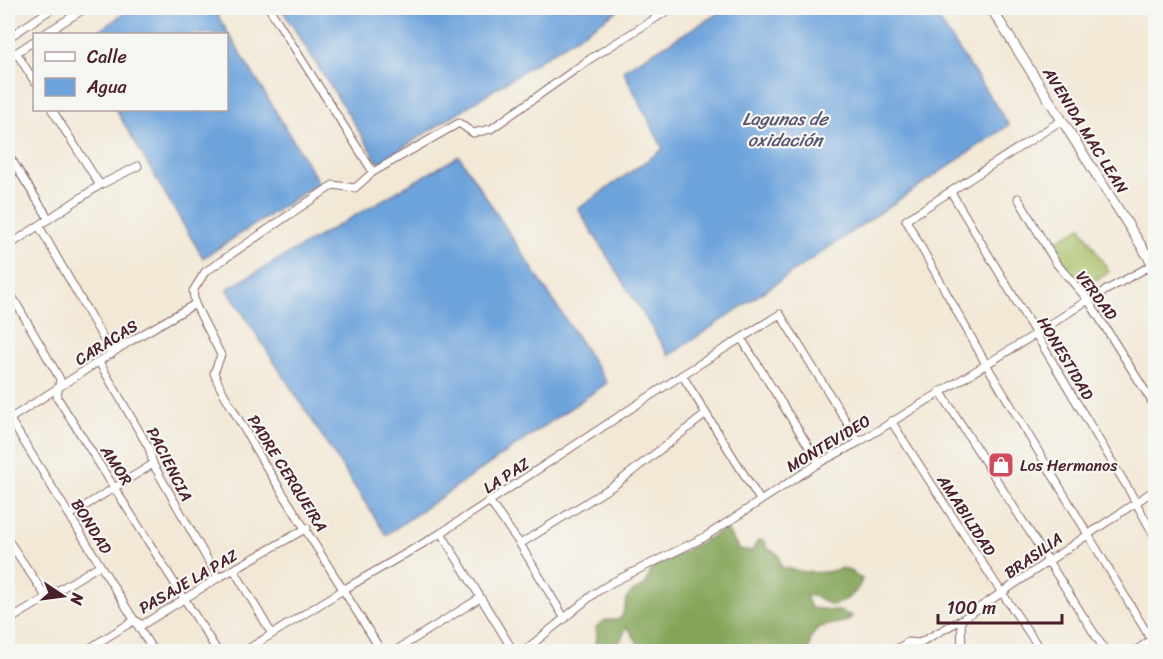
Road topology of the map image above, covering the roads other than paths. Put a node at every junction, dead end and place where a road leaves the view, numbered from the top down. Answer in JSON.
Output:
{"nodes":[{"id":1,"x":54,"y":8,"type":"edge"},
{"id":2,"x":86,"y":8,"type":"edge"},
{"id":3,"x":269,"y":8,"type":"edge"},
{"id":4,"x":672,"y":8,"type":"edge"},
{"id":5,"x":991,"y":8,"type":"edge"},
{"id":6,"x":46,"y":33,"type":"edge"},
{"id":7,"x":8,"y":38,"type":"edge"},
{"id":8,"x":33,"y":41,"type":"edge"},
{"id":9,"x":16,"y":52,"type":"junction"},
{"id":10,"x":8,"y":58,"type":"edge"},
{"id":11,"x":33,"y":79,"type":"edge"},
{"id":12,"x":53,"y":111,"type":"edge"},
{"id":13,"x":1062,"y":120,"type":"junction"},
{"id":14,"x":8,"y":154,"type":"edge"},
{"id":15,"x":138,"y":166,"type":"dead end"},
{"id":16,"x":373,"y":172,"type":"junction"},
{"id":17,"x":100,"y":186,"type":"junction"},
{"id":18,"x":951,"y":192,"type":"junction"},
{"id":19,"x":1018,"y":198,"type":"dead end"},
{"id":20,"x":49,"y":219,"type":"junction"},
{"id":21,"x":39,"y":225,"type":"junction"},
{"id":22,"x":8,"y":246,"type":"edge"},
{"id":23,"x":1154,"y":267,"type":"edge"},
{"id":24,"x":8,"y":290,"type":"edge"},
{"id":25,"x":1088,"y":300,"type":"junction"},
{"id":26,"x":195,"y":304,"type":"junction"},
{"id":27,"x":1036,"y":334,"type":"junction"},
{"id":28,"x":741,"y":338,"type":"junction"},
{"id":29,"x":112,"y":354,"type":"junction"},
{"id":30,"x":99,"y":362,"type":"junction"},
{"id":31,"x":986,"y":364,"type":"junction"},
{"id":32,"x":682,"y":375,"type":"junction"},
{"id":33,"x":58,"y":387,"type":"junction"},
{"id":34,"x":940,"y":391,"type":"junction"},
{"id":35,"x":1155,"y":408,"type":"edge"},
{"id":36,"x":706,"y":414,"type":"junction"},
{"id":37,"x":8,"y":418,"type":"edge"},
{"id":38,"x":891,"y":421,"type":"junction"},
{"id":39,"x":860,"y":442,"type":"junction"},
{"id":40,"x":153,"y":464,"type":"junction"},
{"id":41,"x":819,"y":464,"type":"junction"},
{"id":42,"x":115,"y":487,"type":"junction"},
{"id":43,"x":1155,"y":489,"type":"edge"},
{"id":44,"x":760,"y":500,"type":"junction"},
{"id":45,"x":490,"y":502,"type":"junction"},
{"id":46,"x":1136,"y":502,"type":"junction"},
{"id":47,"x":70,"y":515,"type":"junction"},
{"id":48,"x":307,"y":528,"type":"junction"},
{"id":49,"x":441,"y":533,"type":"junction"},
{"id":50,"x":1088,"y":533,"type":"junction"},
{"id":51,"x":1155,"y":539,"type":"edge"},
{"id":52,"x":8,"y":540,"type":"edge"},
{"id":53,"x":520,"y":544,"type":"junction"},
{"id":54,"x":1047,"y":561,"type":"junction"},
{"id":55,"x":100,"y":565,"type":"junction"},
{"id":56,"x":234,"y":570,"type":"junction"},
{"id":57,"x":218,"y":578,"type":"junction"},
{"id":58,"x":343,"y":590,"type":"junction"},
{"id":59,"x":1002,"y":592,"type":"junction"},
{"id":60,"x":47,"y":597,"type":"junction"},
{"id":61,"x":185,"y":598,"type":"junction"},
{"id":62,"x":480,"y":598,"type":"junction"},
{"id":63,"x":565,"y":618,"type":"junction"},
{"id":64,"x":960,"y":620,"type":"junction"},
{"id":65,"x":8,"y":621,"type":"edge"},
{"id":66,"x":135,"y":621,"type":"junction"},
{"id":67,"x":272,"y":634,"type":"junction"},
{"id":68,"x":1154,"y":642,"type":"edge"},
{"id":69,"x":83,"y":651,"type":"edge"},
{"id":70,"x":154,"y":651,"type":"edge"},
{"id":71,"x":218,"y":651,"type":"edge"},
{"id":72,"x":243,"y":651,"type":"edge"},
{"id":73,"x":382,"y":651,"type":"edge"},
{"id":74,"x":393,"y":651,"type":"edge"},
{"id":75,"x":514,"y":651,"type":"edge"},
{"id":76,"x":523,"y":651,"type":"edge"},
{"id":77,"x":892,"y":651,"type":"edge"},
{"id":78,"x":962,"y":651,"type":"edge"},
{"id":79,"x":1042,"y":651,"type":"edge"},
{"id":80,"x":1106,"y":651,"type":"edge"},
{"id":81,"x":1135,"y":651,"type":"edge"}],
"edges":[{"from":1,"to":7,"type":"street"},
{"from":2,"to":6,"type":"street"},
{"from":3,"to":16,"type":"street"},
{"from":4,"to":16,"type":"street"},
{"from":5,"to":13,"type":"main road","name":"AVENIDA MAC LEAN"},
{"from":8,"to":9,"type":"street"},
{"from":9,"to":10,"type":"street"},
{"from":9,"to":11,"type":"street"},
{"from":12,"to":17,"type":"street"},
{"from":13,"to":18,"type":"street"},
{"from":13,"to":23,"type":"main road","name":"AVENIDA MAC LEAN"},
{"from":14,"to":20,"type":"street"},
{"from":15,"to":17,"type":"street"},
{"from":16,"to":26,"type":"street"},
{"from":17,"to":20,"type":"street"},
{"from":18,"to":27,"type":"street","name":"HONESTIDAD"},
{"from":18,"to":31,"type":"street"},
{"from":19,"to":25,"type":"street","name":"VERDAD"},
{"from":20,"to":21,"type":"street"},
{"from":21,"to":22,"type":"street"},
{"from":21,"to":29,"type":"street"},
{"from":23,"to":25,"type":"street","name":"MONTEVIDEO"},
{"from":24,"to":33,"type":"street","name":"AMOR"},
{"from":25,"to":27,"type":"street","name":"MONTEVIDEO"},
{"from":25,"to":35,"type":"street","name":"VERDAD"},
{"from":26,"to":29,"type":"street","name":"CARACAS"},
{"from":26,"to":48,"type":"street","name":"PADRE CERQUEIRA"},
{"from":27,"to":31,"type":"street","name":"MONTEVIDEO"},
{"from":27,"to":46,"type":"street","name":"HONESTIDAD"},
{"from":28,"to":32,"type":"street","name":"LA PAZ"},
{"from":28,"to":39,"type":"street","name":"LA PAZ"},
{"from":28,"to":41,"type":"street"},
{"from":29,"to":30,"type":"street","name":"CARACAS"},
{"from":30,"to":33,"type":"street","name":"CARACAS"},
{"from":30,"to":40,"type":"street","name":"PACIENCIA"},
{"from":31,"to":34,"type":"street","name":"MONTEVIDEO"},
{"from":31,"to":50,"type":"street"},
{"from":32,"to":36,"type":"street"},
{"from":32,"to":45,"type":"street","name":"LA PAZ"},
{"from":33,"to":37,"type":"street","name":"CARACAS"},
{"from":33,"to":42,"type":"street","name":"AMOR"},
{"from":34,"to":38,"type":"street","name":"MONTEVIDEO"},
{"from":34,"to":54,"type":"street"},
{"from":36,"to":44,"type":"street"},
{"from":36,"to":53,"type":"street"},
{"from":37,"to":47,"type":"street","name":"BONDAD"},
{"from":38,"to":39,"type":"street","name":"MONTEVIDEO"},
{"from":38,"to":59,"type":"street","name":"AMABILIDAD"},
{"from":39,"to":41,"type":"street","name":"MONTEVIDEO"},
{"from":40,"to":42,"type":"street"},
{"from":40,"to":57,"type":"street","name":"PACIENCIA"},
{"from":41,"to":44,"type":"street","name":"MONTEVIDEO"},
{"from":42,"to":47,"type":"street"},
{"from":42,"to":61,"type":"street","name":"AMOR"},
{"from":43,"to":46,"type":"street","name":"BRASILIA"},
{"from":44,"to":63,"type":"street","name":"MONTEVIDEO"},
{"from":45,"to":49,"type":"street","name":"LA PAZ"},
{"from":45,"to":53,"type":"street"},
{"from":46,"to":50,"type":"street","name":"BRASILIA"},
{"from":46,"to":51,"type":"street","name":"HONESTIDAD"},
{"from":47,"to":55,"type":"street","name":"BONDAD"},
{"from":48,"to":56,"type":"street","name":"PASAJE LA PAZ"},
{"from":48,"to":58,"type":"street","name":"PADRE CERQUEIRA"},
{"from":49,"to":58,"type":"street","name":"LA PAZ"},
{"from":49,"to":62,"type":"street"},
{"from":50,"to":54,"type":"street","name":"BRASILIA"},
{"from":50,"to":68,"type":"street"},
{"from":52,"to":60,"type":"street"},
{"from":53,"to":63,"type":"street"},
{"from":54,"to":59,"type":"street","name":"BRASILIA"},
{"from":54,"to":80,"type":"street"},
{"from":55,"to":60,"type":"street"},
{"from":55,"to":66,"type":"street","name":"BONDAD"},
{"from":56,"to":57,"type":"street","name":"PASAJE LA PAZ"},
{"from":56,"to":67,"type":"street"},
{"from":57,"to":61,"type":"street","name":"PASAJE LA PAZ"},
{"from":58,"to":67,"type":"street","name":"LA PAZ"},
{"from":58,"to":73,"type":"street","name":"PADRE CERQUEIRA"},
{"from":59,"to":64,"type":"street","name":"BRASILIA"},
{"from":59,"to":79,"type":"street","name":"AMABILIDAD"},
{"from":60,"to":65,"type":"street"},
{"from":61,"to":66,"type":"street","name":"PASAJE LA PAZ"},
{"from":61,"to":71,"type":"street","name":"AMOR"},
{"from":62,"to":74,"type":"street"},
{"from":62,"to":75,"type":"street"},
{"from":63,"to":76,"type":"street","name":"MONTEVIDEO"},
{"from":64,"to":77,"type":"street","name":"BRASILIA"},
{"from":64,"to":78,"type":"street"},
{"from":66,"to":69,"type":"street","name":"PASAJE LA PAZ"},
{"from":66,"to":70,"type":"street","name":"BONDAD"},
{"from":67,"to":72,"type":"street","name":"LA PAZ"},
{"from":68,"to":81,"type":"main road"}]}
